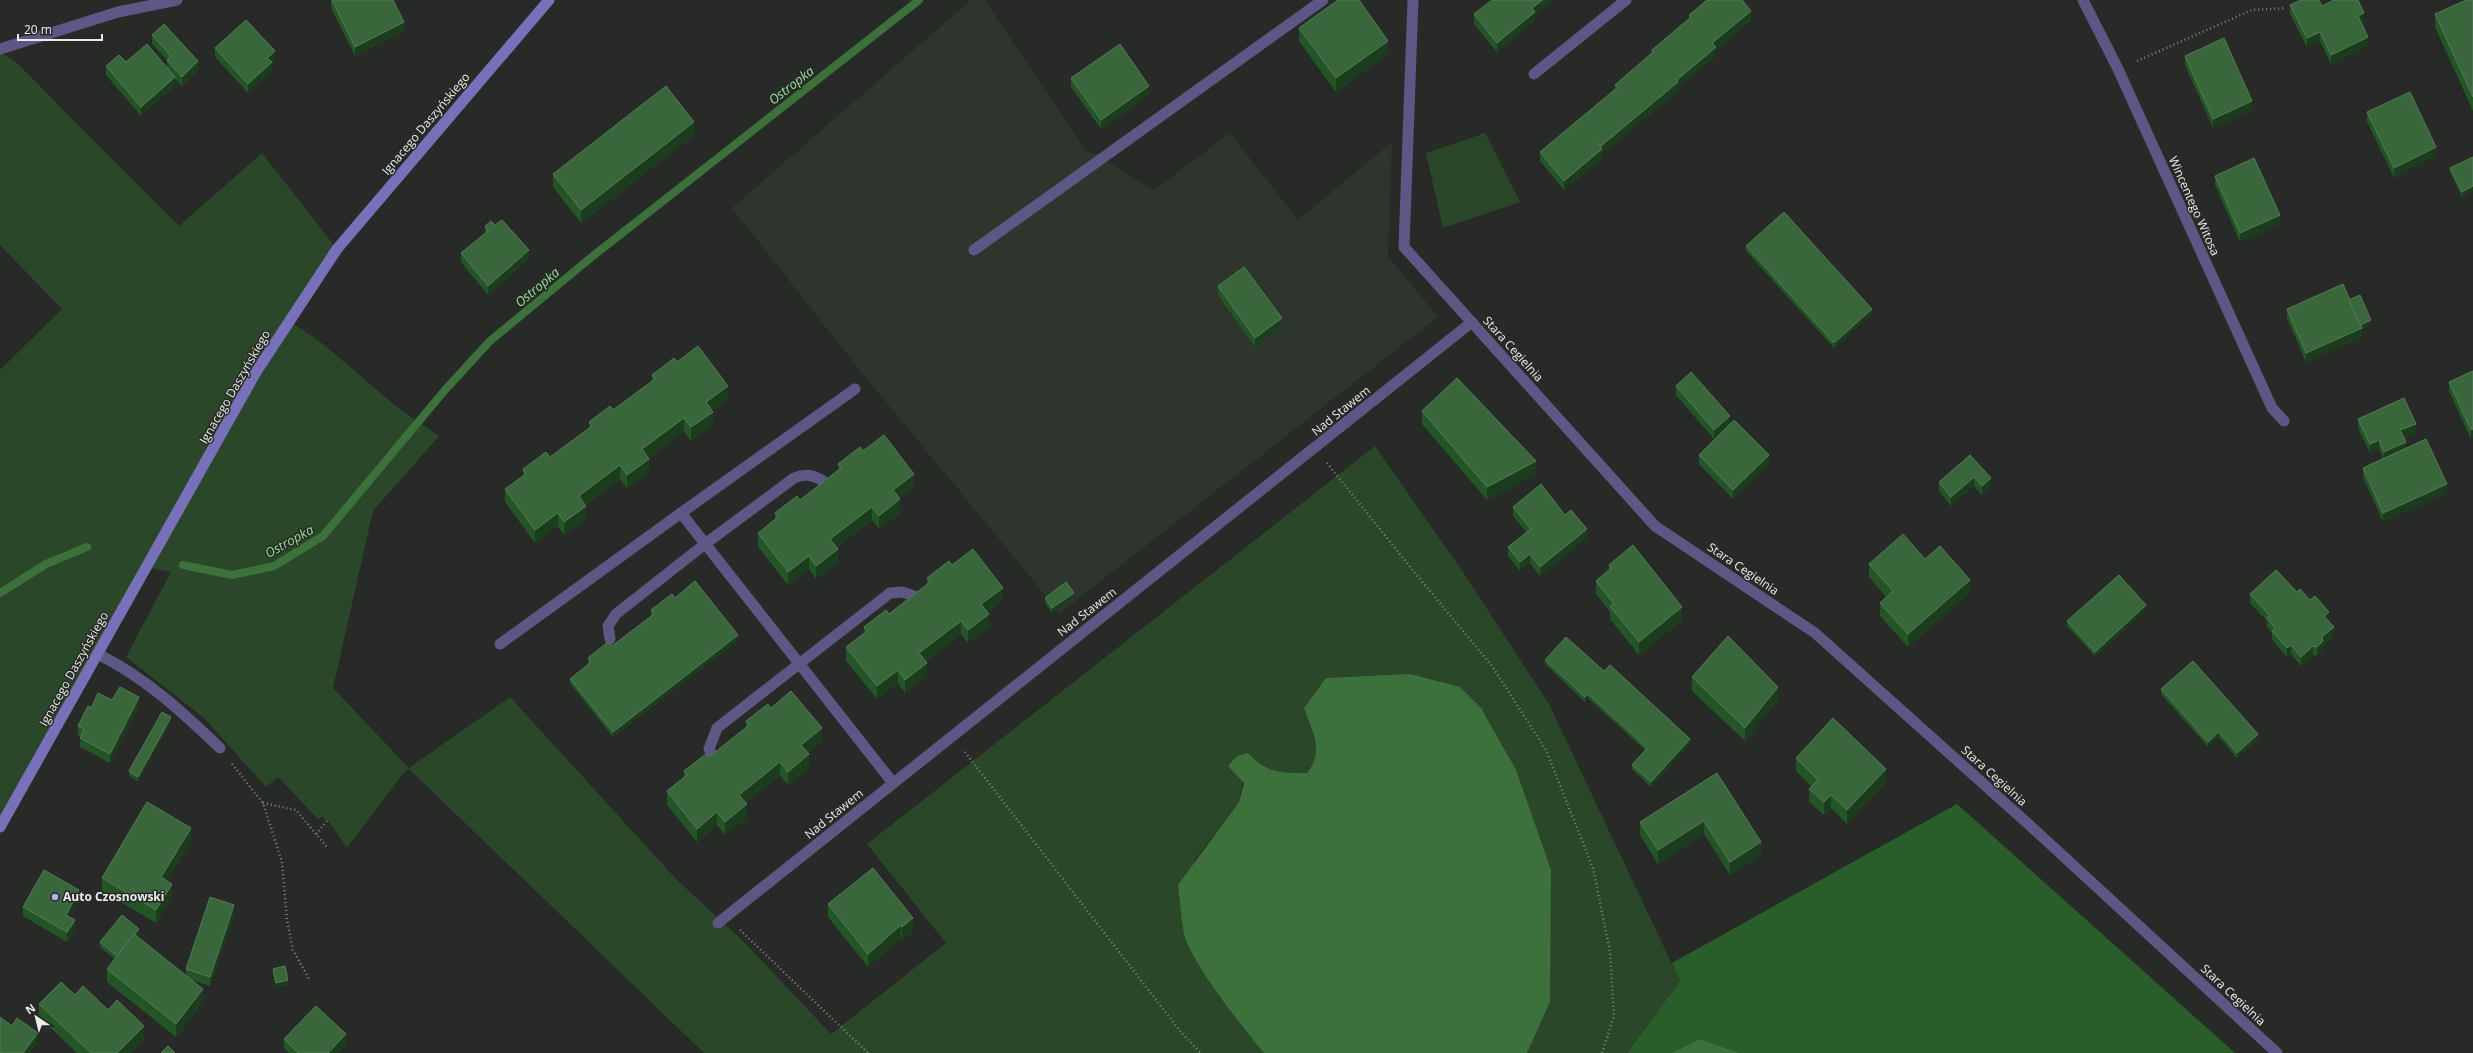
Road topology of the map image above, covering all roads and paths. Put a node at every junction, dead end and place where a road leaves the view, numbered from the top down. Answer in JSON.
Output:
{"nodes":[{"id":1,"x":177,"y":0,"type":"edge"},
{"id":2,"x":549,"y":0,"type":"edge"},
{"id":3,"x":1323,"y":0,"type":"edge"},
{"id":4,"x":1413,"y":0,"type":"edge"},
{"id":5,"x":1626,"y":0,"type":"edge"},
{"id":6,"x":2083,"y":0,"type":"edge"},
{"id":7,"x":2286,"y":8,"type":"dead end"},
{"id":8,"x":0,"y":49,"type":"edge"},
{"id":9,"x":2118,"y":69,"type":"junction"},
{"id":10,"x":1534,"y":74,"type":"dead end"},
{"id":11,"x":974,"y":250,"type":"dead end"},
{"id":12,"x":1472,"y":322,"type":"junction"},
{"id":13,"x":855,"y":389,"type":"dead end"},
{"id":14,"x":2284,"y":421,"type":"dead end"},
{"id":15,"x":1315,"y":448,"type":"junction"},
{"id":16,"x":824,"y":482,"type":"edge"},
{"id":17,"x":680,"y":513,"type":"junction"},
{"id":18,"x":705,"y":544,"type":"junction"},
{"id":19,"x":914,"y":596,"type":"edge"},
{"id":20,"x":610,"y":639,"type":"dead end"},
{"id":21,"x":500,"y":644,"type":"dead end"},
{"id":22,"x":98,"y":654,"type":"junction"},
{"id":23,"x":800,"y":664,"type":"junction"},
{"id":24,"x":953,"y":736,"type":"junction"},
{"id":25,"x":220,"y":748,"type":"joint"},
{"id":26,"x":714,"y":759,"type":"edge"},
{"id":27,"x":894,"y":783,"type":"junction"},
{"id":28,"x":263,"y":803,"type":"junction"},
{"id":29,"x":327,"y":821,"type":"dead end"},
{"id":30,"x":0,"y":827,"type":"edge"},
{"id":31,"x":316,"y":834,"type":"junction"},
{"id":32,"x":327,"y":847,"type":"dead end"},
{"id":33,"x":722,"y":920,"type":"joint"},
{"id":34,"x":309,"y":979,"type":"dead end"},
{"id":35,"x":868,"y":1053,"type":"edge"},
{"id":36,"x":1201,"y":1053,"type":"edge"},
{"id":37,"x":1602,"y":1053,"type":"edge"},
{"id":38,"x":2277,"y":1053,"type":"edge"}],
"edges":[{"from":1,"to":8,"type":"street"},
{"from":2,"to":22,"type":"main road","name":"Ignacego Daszyńskiego"},
{"from":3,"to":11,"type":"street"},
{"from":4,"to":12,"type":"street","name":"Stara Cegielnia"},
{"from":5,"to":10,"type":"street"},
{"from":6,"to":9,"type":"street","name":"Wincentego Witosa"},
{"from":7,"to":9,"type":"path"},
{"from":9,"to":14,"type":"street","name":"Wincentego Witosa"},
{"from":12,"to":15,"type":"street","name":"Nad Stawem"},
{"from":12,"to":38,"type":"street","name":"Stara Cegielnia"},
{"from":13,"to":17,"type":"street"},
{"from":15,"to":24,"type":"street","name":"Nad Stawem"},
{"from":15,"to":37,"type":"path"},
{"from":16,"to":18,"type":"street"},
{"from":17,"to":18,"type":"street"},
{"from":17,"to":21,"type":"street"},
{"from":18,"to":20,"type":"street"},
{"from":18,"to":23,"type":"street"},
{"from":19,"to":23,"type":"street"},
{"from":22,"to":25,"type":"street"},
{"from":22,"to":30,"type":"main road","name":"Ignacego Daszyńskiego"},
{"from":23,"to":26,"type":"street"},
{"from":23,"to":27,"type":"street"},
{"from":24,"to":27,"type":"street","name":"Nad Stawem"},
{"from":24,"to":36,"type":"path"},
{"from":25,"to":28,"type":"path"},
{"from":27,"to":33,"type":"street","name":"Nad Stawem"},
{"from":28,"to":31,"type":"path"},
{"from":28,"to":34,"type":"path"},
{"from":29,"to":31,"type":"path"},
{"from":31,"to":32,"type":"path"},
{"from":33,"to":35,"type":"path"}]}
